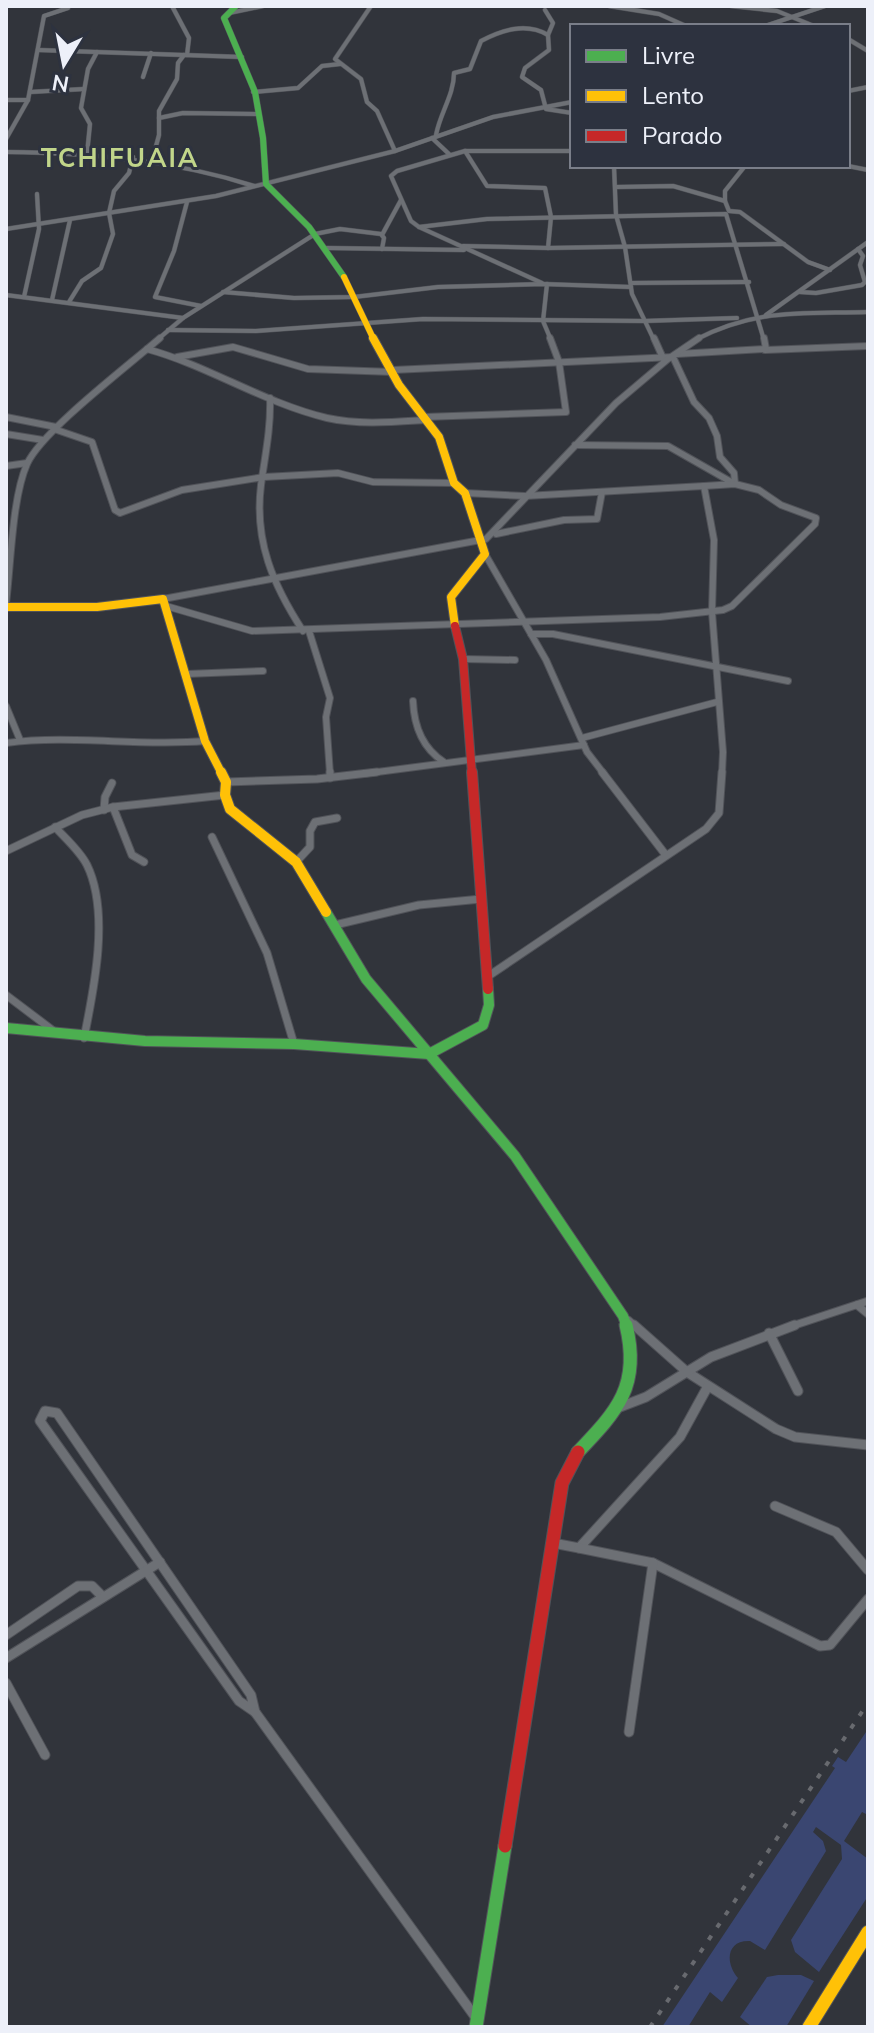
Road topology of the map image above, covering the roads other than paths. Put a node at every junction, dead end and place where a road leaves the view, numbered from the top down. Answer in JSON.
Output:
{"nodes":[{"id":1,"x":172,"y":6,"type":"edge"},
{"id":2,"x":263,"y":6,"type":"edge"},
{"id":3,"x":371,"y":6,"type":"edge"},
{"id":4,"x":609,"y":6,"type":"edge"},
{"id":5,"x":731,"y":6,"type":"edge"},
{"id":6,"x":825,"y":6,"type":"edge"},
{"id":7,"x":68,"y":8,"type":"dead end"},
{"id":8,"x":232,"y":9,"type":"edge"},
{"id":9,"x":648,"y":9,"type":"edge"},
{"id":10,"x":545,"y":10,"type":"dead end"},
{"id":11,"x":794,"y":18,"type":"junction"},
{"id":12,"x":682,"y":24,"type":"edge"},
{"id":13,"x":772,"y":24,"type":"edge"},
{"id":14,"x":809,"y":24,"type":"edge"},
{"id":15,"x":548,"y":35,"type":"junction"},
{"id":16,"x":850,"y":40,"type":"edge"},
{"id":17,"x":38,"y":50,"type":"junction"},
{"id":18,"x":868,"y":51,"type":"edge"},
{"id":19,"x":97,"y":52,"type":"junction"},
{"id":20,"x":151,"y":53,"type":"junction"},
{"id":21,"x":186,"y":55,"type":"junction"},
{"id":22,"x":242,"y":57,"type":"junction"},
{"id":23,"x":340,"y":64,"type":"junction"},
{"id":24,"x":143,"y":77,"type":"dead end"},
{"id":25,"x":84,"y":89,"type":"junction"},
{"id":26,"x":30,"y":92,"type":"junction"},
{"id":27,"x":253,"y":92,"type":"junction"},
{"id":28,"x":6,"y":100,"type":"edge"},
{"id":29,"x":28,"y":100,"type":"junction"},
{"id":30,"x":570,"y":103,"type":"edge"},
{"id":31,"x":546,"y":109,"type":"junction"},
{"id":32,"x":570,"y":113,"type":"edge"},
{"id":33,"x":259,"y":114,"type":"junction"},
{"id":34,"x":159,"y":118,"type":"junction"},
{"id":35,"x":434,"y":137,"type":"junction"},
{"id":36,"x":6,"y":139,"type":"edge"},
{"id":37,"x":395,"y":151,"type":"junction"},
{"id":38,"x":465,"y":151,"type":"junction"},
{"id":39,"x":570,"y":151,"type":"edge"},
{"id":40,"x":6,"y":152,"type":"edge"},
{"id":41,"x":87,"y":154,"type":"junction"},
{"id":42,"x":449,"y":154,"type":"junction"},
{"id":43,"x":133,"y":157,"type":"junction"},
{"id":44,"x":152,"y":161,"type":"junction"},
{"id":45,"x":614,"y":168,"type":"edge"},
{"id":46,"x":743,"y":168,"type":"edge"},
{"id":47,"x":261,"y":185,"type":"junction"},
{"id":48,"x":617,"y":187,"type":"junction"},
{"id":49,"x":37,"y":194,"type":"dead end"},
{"id":50,"x":401,"y":200,"type":"junction"},
{"id":51,"x":725,"y":201,"type":"junction"},
{"id":52,"x":187,"y":202,"type":"junction"},
{"id":53,"x":109,"y":213,"type":"junction"},
{"id":54,"x":728,"y":213,"type":"junction"},
{"id":55,"x":616,"y":215,"type":"junction"},
{"id":56,"x":551,"y":217,"type":"junction"},
{"id":57,"x":70,"y":220,"type":"junction"},
{"id":58,"x":39,"y":224,"type":"junction"},
{"id":59,"x":419,"y":227,"type":"junction"},
{"id":60,"x":6,"y":229,"type":"edge"},
{"id":61,"x":315,"y":234,"type":"junction"},
{"id":62,"x":382,"y":235,"type":"junction"},
{"id":63,"x":868,"y":242,"type":"edge"},
{"id":64,"x":784,"y":244,"type":"junction"},
{"id":65,"x":737,"y":245,"type":"junction"},
{"id":66,"x":625,"y":247,"type":"junction"},
{"id":67,"x":327,"y":248,"type":"junction"},
{"id":68,"x":464,"y":248,"type":"junction"},
{"id":69,"x":548,"y":248,"type":"junction"},
{"id":70,"x":382,"y":249,"type":"junction"},
{"id":71,"x":858,"y":249,"type":"junction"},
{"id":72,"x":830,"y":270,"type":"junction"},
{"id":73,"x":749,"y":282,"type":"junction"},
{"id":74,"x":545,"y":284,"type":"junction"},
{"id":75,"x":631,"y":285,"type":"junction"},
{"id":76,"x":223,"y":292,"type":"junction"},
{"id":77,"x":799,"y":292,"type":"junction"},
{"id":78,"x":6,"y":295,"type":"edge"},
{"id":79,"x":24,"y":297,"type":"junction"},
{"id":80,"x":354,"y":297,"type":"junction"},
{"id":81,"x":52,"y":300,"type":"junction"},
{"id":82,"x":69,"y":302,"type":"junction"},
{"id":83,"x":201,"y":306,"type":"junction"},
{"id":84,"x":868,"y":312,"type":"edge"},
{"id":85,"x":762,"y":316,"type":"junction"},
{"id":86,"x":183,"y":318,"type":"junction"},
{"id":87,"x":745,"y":318,"type":"junction"},
{"id":88,"x":543,"y":321,"type":"junction"},
{"id":89,"x":644,"y":321,"type":"junction"},
{"id":90,"x":364,"y":323,"type":"junction"},
{"id":91,"x":168,"y":330,"type":"junction"},
{"id":92,"x":868,"y":346,"type":"edge"},
{"id":93,"x":147,"y":349,"type":"junction"},
{"id":94,"x":765,"y":350,"type":"junction"},
{"id":95,"x":675,"y":356,"type":"junction"},
{"id":96,"x":177,"y":357,"type":"junction"},
{"id":97,"x":663,"y":358,"type":"junction"},
{"id":98,"x":559,"y":362,"type":"junction"},
{"id":99,"x":393,"y":371,"type":"junction"},
{"id":100,"x":270,"y":398,"type":"junction"},
{"id":101,"x":6,"y":417,"type":"edge"},
{"id":102,"x":425,"y":418,"type":"junction"},
{"id":103,"x":55,"y":428,"type":"junction"},
{"id":104,"x":6,"y":434,"type":"edge"},
{"id":105,"x":43,"y":440,"type":"junction"},
{"id":106,"x":575,"y":445,"type":"junction"},
{"id":107,"x":27,"y":463,"type":"junction"},
{"id":108,"x":6,"y":466,"type":"edge"},
{"id":109,"x":264,"y":477,"type":"junction"},
{"id":110,"x":454,"y":483,"type":"junction"},
{"id":111,"x":735,"y":484,"type":"junction"},
{"id":112,"x":704,"y":486,"type":"junction"},
{"id":113,"x":602,"y":492,"type":"junction"},
{"id":114,"x":465,"y":493,"type":"junction"},
{"id":115,"x":525,"y":496,"type":"junction"},
{"id":116,"x":495,"y":534,"type":"junction"},
{"id":117,"x":481,"y":540,"type":"junction"},
{"id":118,"x":485,"y":554,"type":"junction"},
{"id":119,"x":270,"y":577,"type":"junction"},
{"id":120,"x":164,"y":603,"type":"junction"},
{"id":121,"x":6,"y":605,"type":"edge"},
{"id":122,"x":712,"y":612,"type":"junction"},
{"id":123,"x":525,"y":621,"type":"junction"},
{"id":124,"x":454,"y":625,"type":"junction"},
{"id":125,"x":306,"y":631,"type":"junction"},
{"id":126,"x":531,"y":634,"type":"junction"},
{"id":127,"x":463,"y":659,"type":"junction"},
{"id":128,"x":515,"y":660,"type":"dead end"},
{"id":129,"x":715,"y":668,"type":"junction"},
{"id":130,"x":263,"y":671,"type":"dead end"},
{"id":131,"x":186,"y":674,"type":"junction"},
{"id":132,"x":788,"y":681,"type":"dead end"},
{"id":133,"x":413,"y":701,"type":"dead end"},
{"id":134,"x":717,"y":702,"type":"junction"},
{"id":135,"x":6,"y":706,"type":"edge"},
{"id":136,"x":20,"y":740,"type":"junction"},
{"id":137,"x":205,"y":741,"type":"junction"},
{"id":138,"x":583,"y":741,"type":"junction"},
{"id":139,"x":6,"y":743,"type":"edge"},
{"id":140,"x":471,"y":761,"type":"junction"},
{"id":141,"x":446,"y":763,"type":"junction"},
{"id":142,"x":330,"y":778,"type":"junction"},
{"id":143,"x":226,"y":782,"type":"junction"},
{"id":144,"x":112,"y":783,"type":"dead end"},
{"id":145,"x":225,"y":795,"type":"junction"},
{"id":146,"x":113,"y":807,"type":"junction"},
{"id":147,"x":104,"y":810,"type":"junction"},
{"id":148,"x":337,"y":818,"type":"dead end"},
{"id":149,"x":55,"y":827,"type":"junction"},
{"id":150,"x":212,"y":837,"type":"dead end"},
{"id":151,"x":6,"y":851,"type":"edge"},
{"id":152,"x":665,"y":854,"type":"junction"},
{"id":153,"x":144,"y":862,"type":"dead end"},
{"id":154,"x":296,"y":862,"type":"junction"},
{"id":155,"x":481,"y":899,"type":"junction"},
{"id":156,"x":335,"y":925,"type":"junction"},
{"id":157,"x":490,"y":975,"type":"junction"},
{"id":158,"x":6,"y":995,"type":"edge"},
{"id":159,"x":6,"y":1028,"type":"edge"},
{"id":160,"x":60,"y":1035,"type":"junction"},
{"id":161,"x":84,"y":1038,"type":"junction"},
{"id":162,"x":294,"y":1044,"type":"junction"},
{"id":163,"x":429,"y":1054,"type":"junction"},
{"id":164,"x":868,"y":1301,"type":"edge"},
{"id":165,"x":857,"y":1305,"type":"junction"},
{"id":166,"x":868,"y":1314,"type":"edge"},
{"id":167,"x":623,"y":1316,"type":"junction"},
{"id":168,"x":769,"y":1333,"type":"junction"},
{"id":169,"x":687,"y":1372,"type":"junction"},
{"id":170,"x":708,"y":1386,"type":"junction"},
{"id":171,"x":798,"y":1391,"type":"dead end"},
{"id":172,"x":618,"y":1408,"type":"junction"},
{"id":173,"x":868,"y":1445,"type":"edge"},
{"id":174,"x":775,"y":1506,"type":"dead end"},
{"id":175,"x":553,"y":1543,"type":"junction"},
{"id":176,"x":579,"y":1548,"type":"junction"},
{"id":177,"x":160,"y":1562,"type":"junction"},
{"id":178,"x":653,"y":1563,"type":"junction"},
{"id":179,"x":868,"y":1570,"type":"edge"},
{"id":180,"x":147,"y":1571,"type":"junction"},
{"id":181,"x":103,"y":1597,"type":"junction"},
{"id":182,"x":868,"y":1599,"type":"edge"},
{"id":183,"x":6,"y":1635,"type":"edge"},
{"id":184,"x":6,"y":1658,"type":"edge"},
{"id":185,"x":6,"y":1683,"type":"edge"},
{"id":186,"x":255,"y":1712,"type":"junction"},
{"id":187,"x":629,"y":1732,"type":"dead end"},
{"id":188,"x":45,"y":1755,"type":"dead end"},
{"id":189,"x":868,"y":1932,"type":"edge"},
{"id":190,"x":477,"y":2024,"type":"edge"},
{"id":191,"x":809,"y":2027,"type":"edge"}],
"edges":[{"from":1,"to":21,"type":"street"},
{"from":2,"to":8,"type":"street"},
{"from":3,"to":23,"type":"street"},
{"from":4,"to":9,"type":"street"},
{"from":5,"to":11,"type":"street"},
{"from":6,"to":11,"type":"street"},
{"from":7,"to":17,"type":"street"},
{"from":8,"to":22,"type":"street"},
{"from":9,"to":12,"type":"street"},
{"from":10,"to":15,"type":"street"},
{"from":11,"to":13,"type":"street"},
{"from":11,"to":14,"type":"street"},
{"from":15,"to":31,"type":"street"},
{"from":15,"to":35,"type":"street"},
{"from":16,"to":18,"type":"street"},
{"from":17,"to":19,"type":"street"},
{"from":17,"to":26,"type":"street"},
{"from":19,"to":20,"type":"street"},
{"from":19,"to":25,"type":"street"},
{"from":20,"to":21,"type":"street"},
{"from":20,"to":24,"type":"street"},
{"from":21,"to":22,"type":"street"},
{"from":21,"to":34,"type":"street"},
{"from":22,"to":27,"type":"street"},
{"from":23,"to":27,"type":"street"},
{"from":23,"to":37,"type":"street"},
{"from":25,"to":26,"type":"street"},
{"from":25,"to":41,"type":"street"},
{"from":26,"to":29,"type":"street"},
{"from":27,"to":33,"type":"street"},
{"from":28,"to":29,"type":"street"},
{"from":29,"to":36,"type":"street"},
{"from":30,"to":31,"type":"street"},
{"from":31,"to":32,"type":"street"},
{"from":31,"to":35,"type":"street"},
{"from":33,"to":34,"type":"street"},
{"from":33,"to":47,"type":"street"},
{"from":34,"to":44,"type":"street"},
{"from":35,"to":37,"type":"street"},
{"from":35,"to":42,"type":"street"},
{"from":37,"to":47,"type":"street"},
{"from":38,"to":39,"type":"street"},
{"from":38,"to":42,"type":"street"},
{"from":38,"to":56,"type":"street"},
{"from":40,"to":41,"type":"street"},
{"from":41,"to":43,"type":"street"},
{"from":42,"to":50,"type":"street"},
{"from":43,"to":44,"type":"street"},
{"from":43,"to":53,"type":"street"},
{"from":44,"to":47,"type":"street"},
{"from":45,"to":48,"type":"street"},
{"from":46,"to":51,"type":"street"},
{"from":47,"to":52,"type":"street"},
{"from":47,"to":61,"type":"street"},
{"from":48,"to":51,"type":"street"},
{"from":48,"to":55,"type":"street"},
{"from":49,"to":58,"type":"street"},
{"from":50,"to":59,"type":"street"},
{"from":50,"to":62,"type":"street"},
{"from":51,"to":54,"type":"street"},
{"from":52,"to":53,"type":"street"},
{"from":52,"to":83,"type":"street"},
{"from":53,"to":57,"type":"street"},
{"from":53,"to":82,"type":"street"},
{"from":54,"to":55,"type":"street"},
{"from":54,"to":64,"type":"street"},
{"from":54,"to":65,"type":"street"},
{"from":55,"to":56,"type":"street"},
{"from":55,"to":66,"type":"street"},
{"from":56,"to":59,"type":"street"},
{"from":56,"to":69,"type":"street"},
{"from":57,"to":58,"type":"street"},
{"from":57,"to":81,"type":"street"},
{"from":58,"to":60,"type":"street"},
{"from":58,"to":79,"type":"street"},
{"from":59,"to":68,"type":"street"},
{"from":61,"to":62,"type":"street"},
{"from":61,"to":67,"type":"street"},
{"from":61,"to":76,"type":"street"},
{"from":62,"to":70,"type":"street"},
{"from":63,"to":71,"type":"street"},
{"from":64,"to":65,"type":"street"},
{"from":64,"to":72,"type":"street"},
{"from":65,"to":66,"type":"street"},
{"from":65,"to":73,"type":"street"},
{"from":66,"to":69,"type":"street"},
{"from":66,"to":75,"type":"street"},
{"from":67,"to":70,"type":"street"},
{"from":67,"to":80,"type":"street"},
{"from":68,"to":69,"type":"street"},
{"from":68,"to":70,"type":"street"},
{"from":68,"to":74,"type":"street"},
{"from":71,"to":72,"type":"street"},
{"from":71,"to":77,"type":"street"},
{"from":72,"to":77,"type":"street"},
{"from":73,"to":75,"type":"street"},
{"from":73,"to":85,"type":"street"},
{"from":74,"to":75,"type":"street"},
{"from":74,"to":80,"type":"street"},
{"from":74,"to":88,"type":"street"},
{"from":75,"to":89,"type":"street"},
{"from":76,"to":80,"type":"street"},
{"from":76,"to":83,"type":"street"},
{"from":77,"to":85,"type":"street"},
{"from":78,"to":79,"type":"street"},
{"from":79,"to":81,"type":"street"},
{"from":80,"to":90,"type":"street"},
{"from":81,"to":82,"type":"street"},
{"from":82,"to":86,"type":"street"},
{"from":83,"to":86,"type":"street"},
{"from":84,"to":85,"type":"street"},
{"from":85,"to":87,"type":"street"},
{"from":85,"to":94,"type":"street"},
{"from":86,"to":91,"type":"street"},
{"from":87,"to":89,"type":"street"},
{"from":87,"to":95,"type":"street"},
{"from":88,"to":89,"type":"street"},
{"from":88,"to":90,"type":"street"},
{"from":88,"to":98,"type":"street"},
{"from":89,"to":97,"type":"street"},
{"from":90,"to":91,"type":"street"},
{"from":90,"to":99,"type":"street"},
{"from":91,"to":93,"type":"street"},
{"from":92,"to":94,"type":"street"},
{"from":93,"to":96,"type":"street"},
{"from":93,"to":103,"type":"street"},
{"from":94,"to":95,"type":"street"},
{"from":95,"to":97,"type":"street"},
{"from":95,"to":106,"type":"street"},
{"from":95,"to":111,"type":"street"},
{"from":96,"to":99,"type":"street"},
{"from":96,"to":100,"type":"street"},
{"from":97,"to":98,"type":"street"},
{"from":98,"to":99,"type":"street"},
{"from":98,"to":102,"type":"street"},
{"from":99,"to":102,"type":"street"},
{"from":100,"to":102,"type":"street"},
{"from":100,"to":109,"type":"street"},
{"from":101,"to":103,"type":"street"},
{"from":102,"to":110,"type":"street"},
{"from":103,"to":105,"type":"street"},
{"from":103,"to":109,"type":"street"},
{"from":104,"to":105,"type":"street"},
{"from":105,"to":107,"type":"street"},
{"from":106,"to":111,"type":"street"},
{"from":106,"to":115,"type":"street"},
{"from":107,"to":108,"type":"street"},
{"from":107,"to":121,"type":"street"},
{"from":109,"to":110,"type":"street"},
{"from":109,"to":119,"type":"street"},
{"from":110,"to":114,"type":"street"},
{"from":111,"to":112,"type":"street"},
{"from":111,"to":122,"type":"street"},
{"from":112,"to":113,"type":"street"},
{"from":112,"to":122,"type":"street"},
{"from":113,"to":115,"type":"street"},
{"from":113,"to":116,"type":"street"},
{"from":114,"to":115,"type":"street"},
{"from":114,"to":117,"type":"street"},
{"from":115,"to":116,"type":"street"},
{"from":116,"to":117,"type":"street"},
{"from":117,"to":118,"type":"street"},
{"from":117,"to":119,"type":"street"},
{"from":118,"to":123,"type":"street"},
{"from":118,"to":124,"type":"street"},
{"from":119,"to":120,"type":"street"},
{"from":119,"to":125,"type":"street"},
{"from":120,"to":121,"type":"street"},
{"from":120,"to":125,"type":"street"},
{"from":120,"to":131,"type":"street"},
{"from":122,"to":123,"type":"street"},
{"from":122,"to":129,"type":"street"},
{"from":123,"to":124,"type":"street"},
{"from":123,"to":126,"type":"street"},
{"from":124,"to":125,"type":"street"},
{"from":124,"to":127,"type":"street"},
{"from":125,"to":142,"type":"street"},
{"from":126,"to":129,"type":"street"},
{"from":126,"to":138,"type":"street"},
{"from":127,"to":128,"type":"street"},
{"from":127,"to":140,"type":"street"},
{"from":129,"to":132,"type":"street"},
{"from":129,"to":134,"type":"street"},
{"from":130,"to":131,"type":"street"},
{"from":131,"to":137,"type":"street"},
{"from":133,"to":141,"type":"street"},
{"from":134,"to":138,"type":"street"},
{"from":134,"to":152,"type":"street"},
{"from":135,"to":136,"type":"street"},
{"from":136,"to":137,"type":"street"},
{"from":136,"to":139,"type":"street"},
{"from":137,"to":143,"type":"street"},
{"from":138,"to":140,"type":"street"},
{"from":138,"to":152,"type":"street"},
{"from":140,"to":141,"type":"street"},
{"from":140,"to":155,"type":"street"},
{"from":141,"to":142,"type":"street"},
{"from":142,"to":143,"type":"street"},
{"from":143,"to":145,"type":"street"},
{"from":144,"to":147,"type":"street"},
{"from":145,"to":146,"type":"street"},
{"from":145,"to":154,"type":"street"},
{"from":146,"to":147,"type":"street"},
{"from":146,"to":153,"type":"street"},
{"from":147,"to":149,"type":"street"},
{"from":148,"to":154,"type":"street"},
{"from":149,"to":151,"type":"street"},
{"from":149,"to":161,"type":"street"},
{"from":150,"to":162,"type":"street"},
{"from":152,"to":157,"type":"street"},
{"from":154,"to":156,"type":"street"},
{"from":155,"to":156,"type":"street"},
{"from":155,"to":157,"type":"street"},
{"from":156,"to":163,"type":"street"},
{"from":157,"to":163,"type":"street"},
{"from":158,"to":160,"type":"street"},
{"from":159,"to":160,"type":"street"},
{"from":160,"to":161,"type":"street"},
{"from":161,"to":162,"type":"street"},
{"from":162,"to":163,"type":"street"},
{"from":163,"to":167,"type":"street"},
{"from":164,"to":165,"type":"street"},
{"from":165,"to":166,"type":"street"},
{"from":165,"to":168,"type":"street"},
{"from":167,"to":169,"type":"street"},
{"from":167,"to":172,"type":"street"},
{"from":168,"to":169,"type":"street"},
{"from":168,"to":171,"type":"street"},
{"from":169,"to":170,"type":"street"},
{"from":169,"to":172,"type":"street"},
{"from":170,"to":173,"type":"street"},
{"from":170,"to":176,"type":"street"},
{"from":172,"to":175,"type":"street"},
{"from":174,"to":179,"type":"street"},
{"from":175,"to":176,"type":"street"},
{"from":175,"to":190,"type":"street"},
{"from":176,"to":178,"type":"street"},
{"from":177,"to":180,"type":"street"},
{"from":177,"to":180,"type":"street"},
{"from":177,"to":186,"type":"street"},
{"from":178,"to":182,"type":"street"},
{"from":178,"to":187,"type":"street"},
{"from":180,"to":181,"type":"street"},
{"from":180,"to":186,"type":"street"},
{"from":181,"to":183,"type":"street"},
{"from":181,"to":184,"type":"street"},
{"from":185,"to":188,"type":"street"},
{"from":186,"to":190,"type":"street"},
{"from":189,"to":191,"type":"street"}]}
